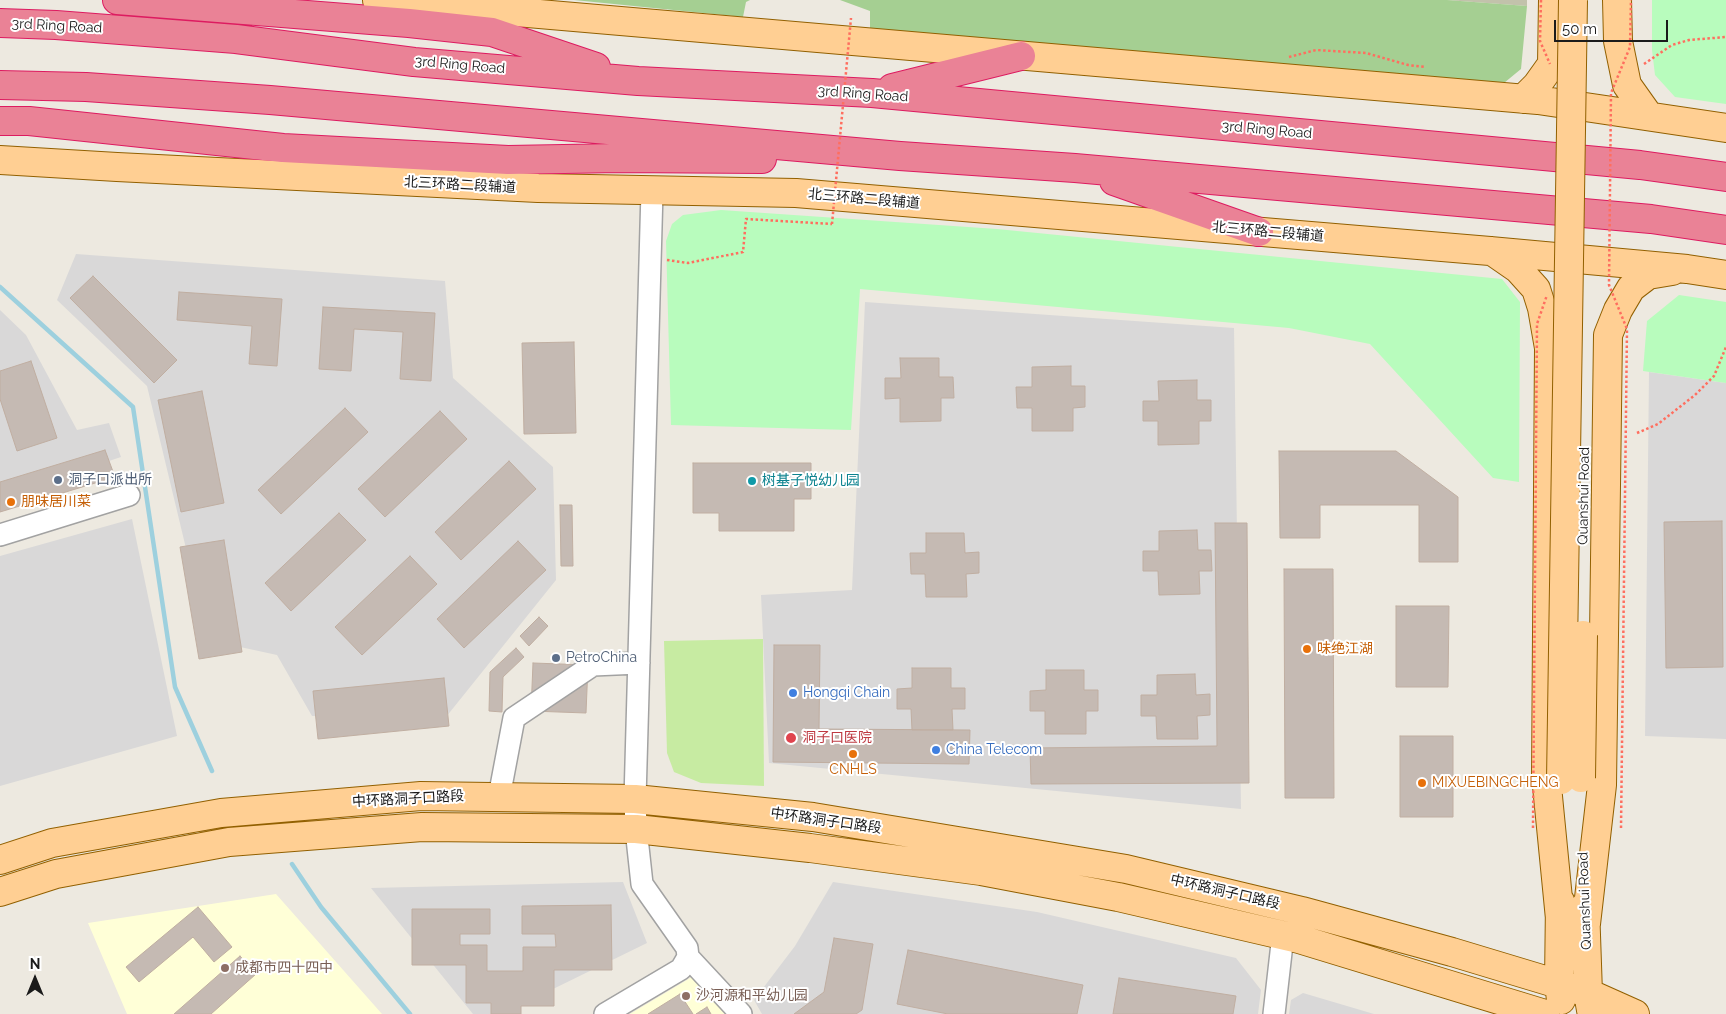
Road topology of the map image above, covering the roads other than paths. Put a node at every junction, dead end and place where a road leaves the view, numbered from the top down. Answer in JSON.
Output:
{"nodes":[{"id":1,"x":117,"y":0,"type":"edge"},
{"id":2,"x":377,"y":0,"type":"edge"},
{"id":3,"x":1553,"y":0,"type":"edge"},
{"id":4,"x":1573,"y":0,"type":"edge"},
{"id":5,"x":1592,"y":0,"type":"edge"},
{"id":6,"x":1617,"y":0,"type":"edge"},
{"id":7,"x":0,"y":23,"type":"edge"},
{"id":8,"x":1021,"y":56,"type":"junction"},
{"id":9,"x":638,"y":81,"type":"junction"},
{"id":10,"x":0,"y":85,"type":"edge"},
{"id":11,"x":872,"y":93,"type":"junction"},
{"id":12,"x":1523,"y":99,"type":"junction"},
{"id":13,"x":1649,"y":116,"type":"junction"},
{"id":14,"x":0,"y":121,"type":"edge"},
{"id":15,"x":1726,"y":128,"type":"edge"},
{"id":16,"x":900,"y":156,"type":"junction"},
{"id":17,"x":0,"y":160,"type":"edge"},
{"id":18,"x":1075,"y":168,"type":"junction"},
{"id":19,"x":1726,"y":177,"type":"edge"},
{"id":20,"x":652,"y":191,"type":"junction"},
{"id":21,"x":1726,"y":230,"type":"edge"},
{"id":22,"x":1259,"y":232,"type":"junction"},
{"id":23,"x":1490,"y":250,"type":"junction"},
{"id":24,"x":1687,"y":269,"type":"junction"},
{"id":25,"x":1726,"y":275,"type":"edge"},
{"id":26,"x":129,"y":495,"type":"dead end"},
{"id":27,"x":0,"y":535,"type":"edge"},
{"id":28,"x":639,"y":663,"type":"junction"},
{"id":29,"x":1571,"y":779,"type":"junction"},
{"id":30,"x":499,"y":797,"type":"junction"},
{"id":31,"x":635,"y":799,"type":"junction"},
{"id":32,"x":636,"y":829,"type":"junction"},
{"id":33,"x":0,"y":860,"type":"edge"},
{"id":34,"x":0,"y":892,"type":"edge"},
{"id":35,"x":1560,"y":919,"type":"junction"},
{"id":36,"x":1586,"y":924,"type":"junction"},
{"id":37,"x":1283,"y":935,"type":"junction"},
{"id":38,"x":688,"y":957,"type":"junction"},
{"id":39,"x":1559,"y":983,"type":"junction"},
{"id":40,"x":1590,"y":1003,"type":"edge"},
{"id":41,"x":605,"y":1014,"type":"edge"},
{"id":42,"x":741,"y":1014,"type":"edge"},
{"id":43,"x":1274,"y":1014,"type":"edge"},
{"id":44,"x":1545,"y":1014,"type":"edge"},
{"id":45,"x":1562,"y":1014,"type":"edge"},
{"id":46,"x":1635,"y":1014,"type":"edge"}],
"edges":[{"from":1,"to":9,"type":"highway"},
{"from":2,"to":8,"type":"main road"},
{"from":3,"to":12,"type":"main road"},
{"from":4,"to":29,"type":"main road","bridge":true},
{"from":5,"to":29,"type":"main road","name":"Quanshui Road","bridge":true},
{"from":6,"to":13,"type":"main road"},
{"from":7,"to":9,"type":"highway","name":"3rd Ring Road"},
{"from":8,"to":11,"type":"highway"},
{"from":8,"to":12,"type":"main road"},
{"from":9,"to":11,"type":"highway","name":"3rd Ring Road"},
{"from":10,"to":16,"type":"highway"},
{"from":11,"to":19,"type":"highway","name":"3rd Ring Road"},
{"from":12,"to":13,"type":"main road"},
{"from":13,"to":15,"type":"main road"},
{"from":14,"to":16,"type":"highway"},
{"from":16,"to":18,"type":"highway"},
{"from":17,"to":20,"type":"main road","name":"北三环路二段辅道"},
{"from":18,"to":21,"type":"highway"},
{"from":18,"to":22,"type":"highway"},
{"from":20,"to":22,"type":"main road","name":"北三环路二段辅道"},
{"from":20,"to":28,"type":"street"},
{"from":22,"to":23,"type":"main road","name":"北三环路二段辅道"},
{"from":23,"to":24,"type":"main road","name":"北三环路二段辅道"},
{"from":23,"to":35,"type":"main road"},
{"from":24,"to":25,"type":"main road","name":"北三环路二段辅道"},
{"from":24,"to":36,"type":"main road"},
{"from":26,"to":27,"type":"street"},
{"from":28,"to":30,"type":"street"},
{"from":28,"to":31,"type":"street"},
{"from":29,"to":35,"type":"main road"},
{"from":29,"to":36,"type":"main road","name":"Quanshui Road"},
{"from":30,"to":31,"type":"main road","name":"中环路洞子口路段"},
{"from":30,"to":33,"type":"main road","name":"中环路洞子口路段"},
{"from":31,"to":32,"type":"street"},
{"from":31,"to":39,"type":"main road","name":"中环路洞子口路段"},
{"from":32,"to":34,"type":"main road","name":"中环路洞子口路段"},
{"from":32,"to":37,"type":"main road","name":"中环路洞子口路段"},
{"from":32,"to":38,"type":"street"},
{"from":35,"to":39,"type":"main road"},
{"from":36,"to":40,"type":"main road","name":"Quanshui Road"},
{"from":37,"to":43,"type":"street"},
{"from":37,"to":44,"type":"main road","name":"中环路洞子口路段"},
{"from":38,"to":41,"type":"street"},
{"from":38,"to":42,"type":"street"},
{"from":39,"to":40,"type":"main road","name":"中环路洞子口路段"},
{"from":39,"to":45,"type":"main road"},
{"from":40,"to":46,"type":"main road","name":"中环路洞子口路段"}]}
